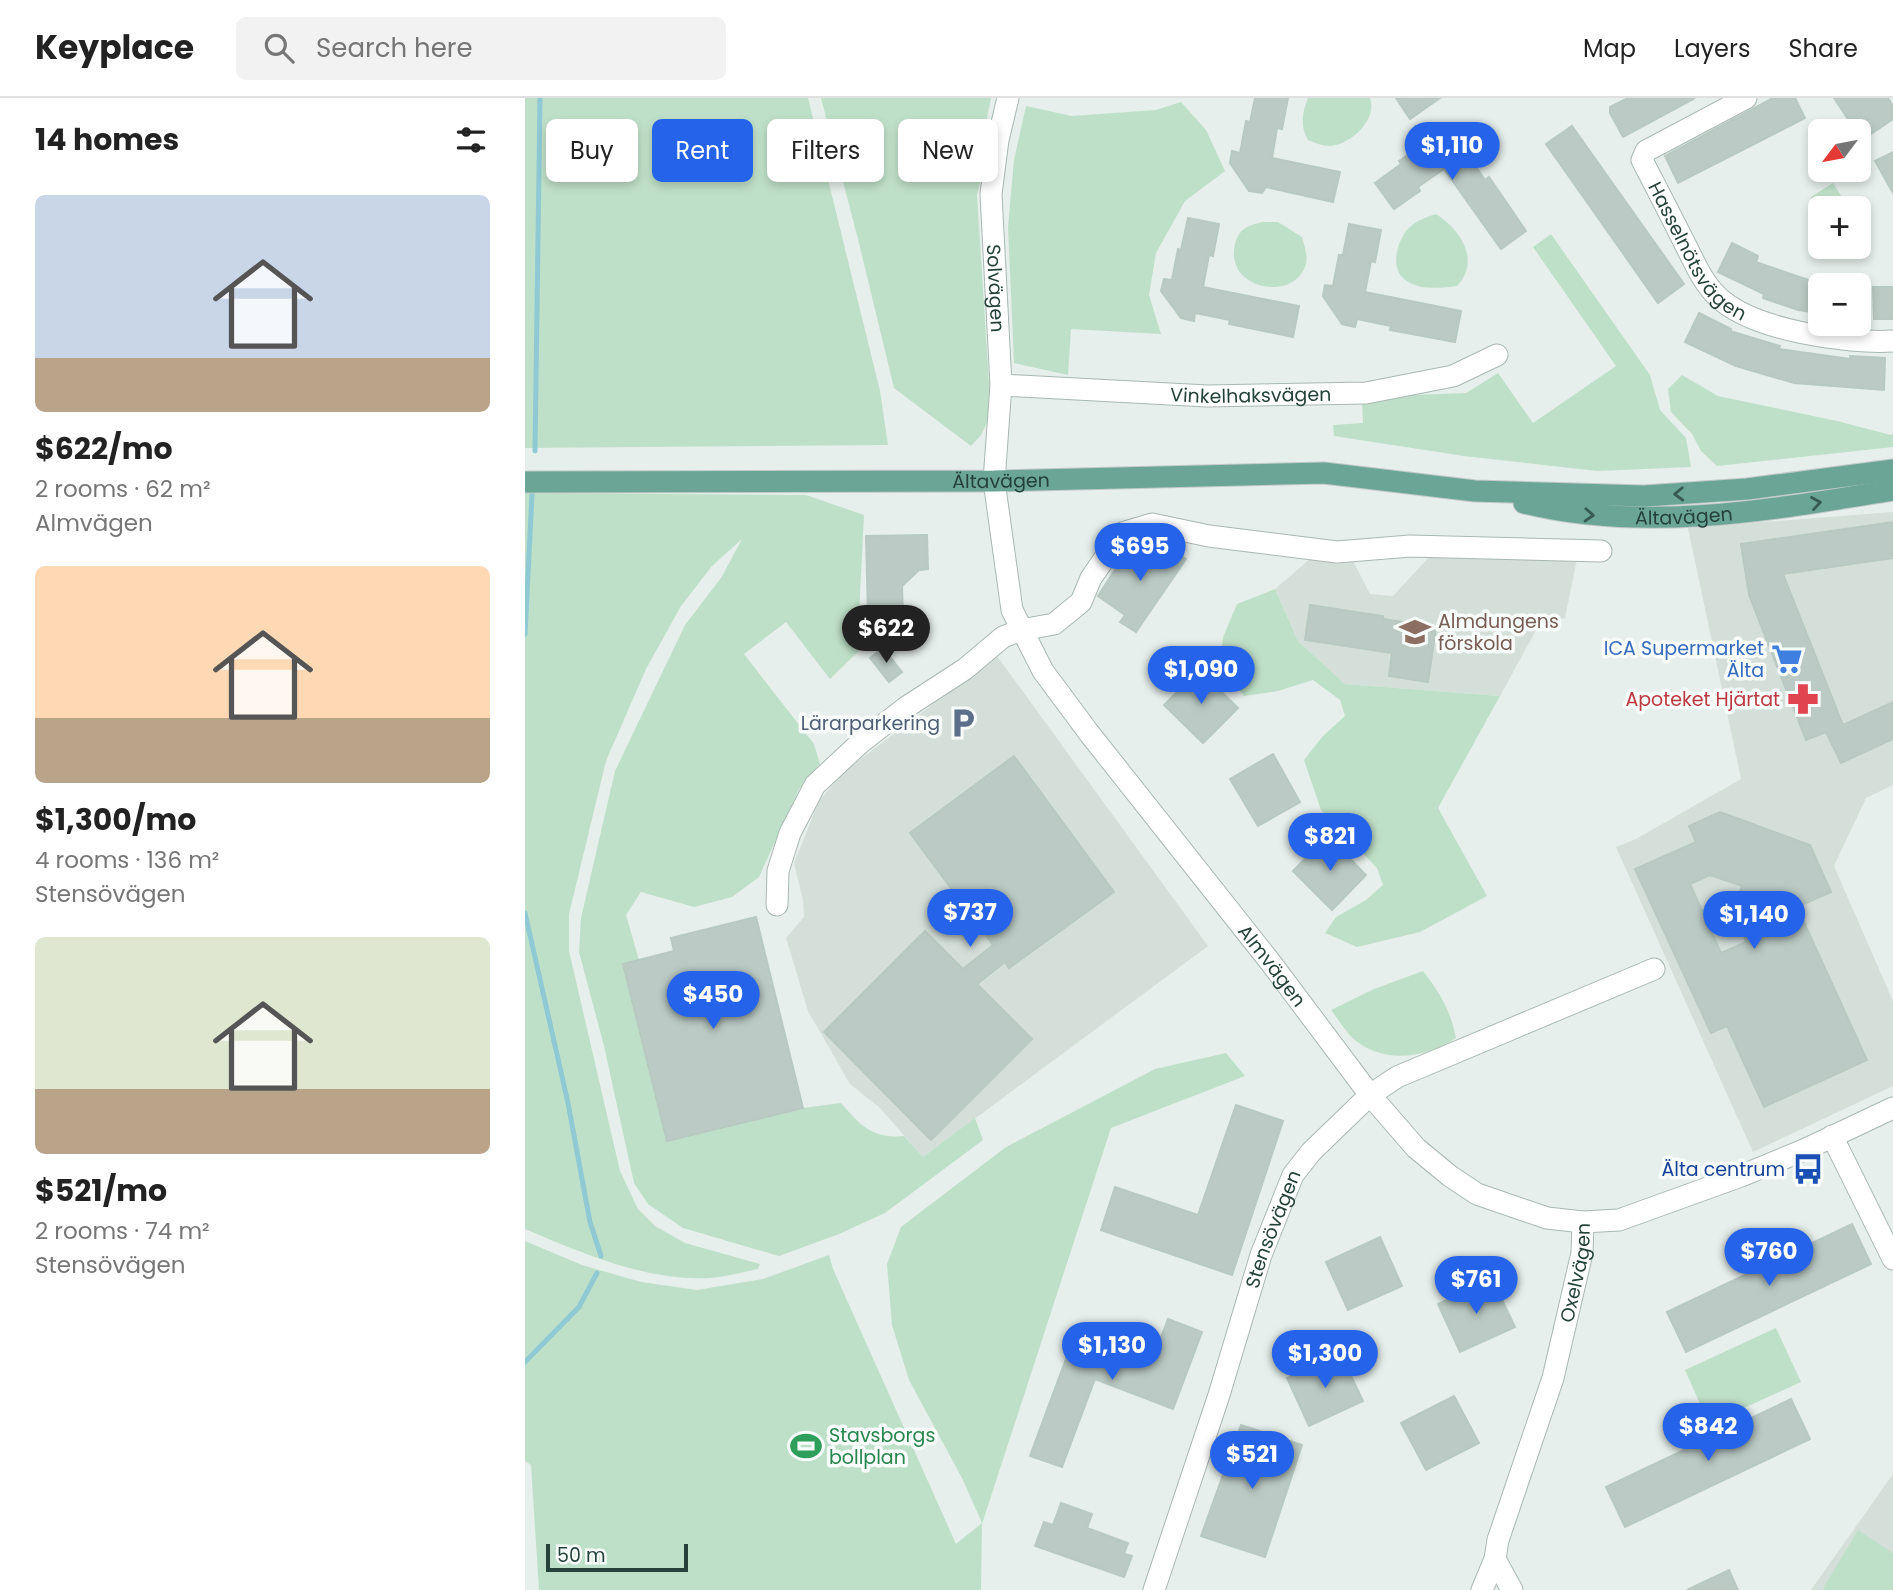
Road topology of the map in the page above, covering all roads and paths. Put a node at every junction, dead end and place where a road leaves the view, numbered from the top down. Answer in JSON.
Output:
{"nodes":[{"id":1,"x":1009,"y":98,"type":"edge"},
{"id":2,"x":1746,"y":98,"type":"edge"},
{"id":3,"x":1893,"y":341,"type":"edge"},
{"id":4,"x":1497,"y":355,"type":"dead end"},
{"id":5,"x":1001,"y":385,"type":"junction"},
{"id":6,"x":1893,"y":470,"type":"edge"},
{"id":7,"x":994,"y":481,"type":"junction"},
{"id":8,"x":525,"y":482,"type":"edge"},
{"id":9,"x":1893,"y":490,"type":"edge"},
{"id":10,"x":1475,"y":491,"type":"junction"},
{"id":11,"x":1601,"y":551,"type":"dead end"},
{"id":12,"x":1021,"y":630,"type":"junction"},
{"id":13,"x":777,"y":905,"type":"dead end"},
{"id":14,"x":1654,"y":969,"type":"dead end"},
{"id":15,"x":1370,"y":1095,"type":"junction"},
{"id":16,"x":1893,"y":1108,"type":"edge"},
{"id":17,"x":1832,"y":1136,"type":"junction"},
{"id":18,"x":1583,"y":1222,"type":"junction"},
{"id":19,"x":1893,"y":1259,"type":"edge"},
{"id":20,"x":1495,"y":1559,"type":"junction"},
{"id":21,"x":1154,"y":1590,"type":"edge"},
{"id":22,"x":1482,"y":1590,"type":"edge"},
{"id":23,"x":1512,"y":1590,"type":"edge"}],
"edges":[{"from":1,"to":5,"type":"street","name":"Solvägen"},
{"from":2,"to":3,"type":"street","name":"Hasselnötsvägen"},
{"from":4,"to":5,"type":"street","name":"Vinkelhaksvägen"},
{"from":5,"to":7,"type":"street","name":"Solvägen"},
{"from":6,"to":10,"type":"main road","name":"Ältavägen","one_way":true},
{"from":7,"to":8,"type":"main road","name":"Ältavägen"},
{"from":7,"to":10,"type":"main road","name":"Ältavägen"},
{"from":7,"to":12,"type":"street","name":"Almvägen"},
{"from":10,"to":9,"type":"main road","name":"Ältavägen","one_way":true},
{"from":11,"to":12,"type":"street"},
{"from":12,"to":13,"type":"street"},
{"from":12,"to":15,"type":"street","name":"Almvägen"},
{"from":14,"to":15,"type":"street","name":"Stensövägen"},
{"from":15,"to":18,"type":"street","name":"Almvägen"},
{"from":15,"to":21,"type":"street","name":"Stensövägen"},
{"from":16,"to":17,"type":"street","name":"Oxelvägen"},
{"from":17,"to":18,"type":"street","name":"Oxelvägen"},
{"from":17,"to":19,"type":"street"},
{"from":18,"to":20,"type":"street","name":"Oxelvägen"},
{"from":20,"to":22,"type":"street","name":"Oxelvägen"},
{"from":20,"to":23,"type":"street"}]}
